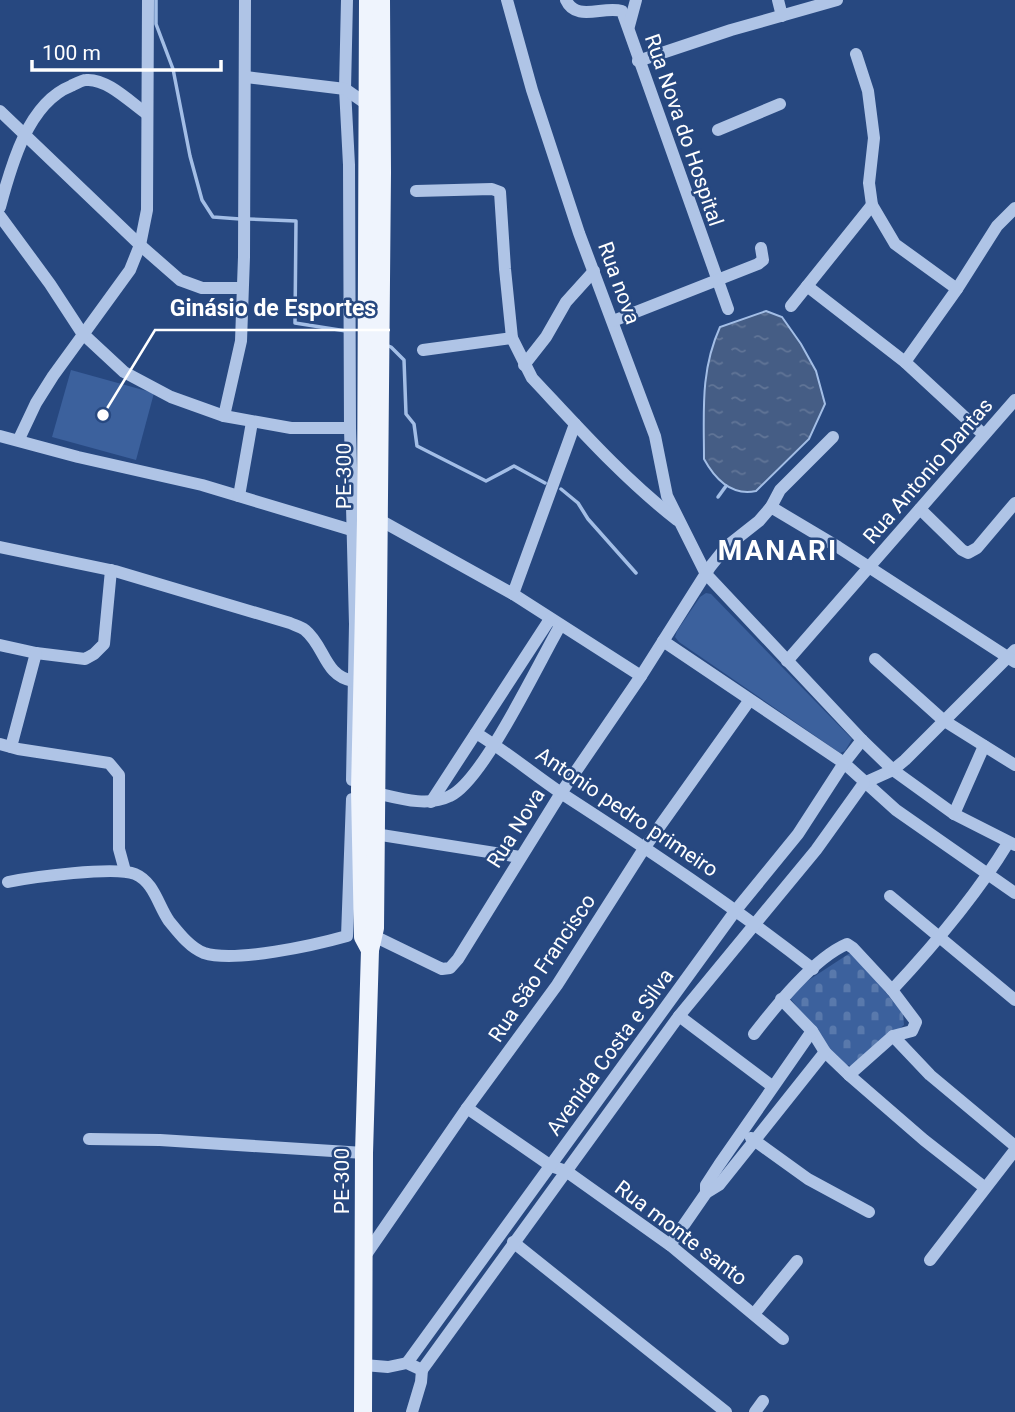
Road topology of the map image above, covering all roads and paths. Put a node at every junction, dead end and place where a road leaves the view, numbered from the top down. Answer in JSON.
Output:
{"nodes":[{"id":1,"x":148,"y":0,"type":"edge"},
{"id":2,"x":245,"y":0,"type":"edge"},
{"id":3,"x":347,"y":0,"type":"edge"},
{"id":4,"x":368,"y":0,"type":"edge"},
{"id":5,"x":382,"y":0,"type":"edge"},
{"id":6,"x":566,"y":0,"type":"edge"},
{"id":7,"x":636,"y":0,"type":"edge"},
{"id":8,"x":779,"y":0,"type":"edge"},
{"id":9,"x":837,"y":0,"type":"edge"},
{"id":10,"x":509,"y":1,"type":"edge"},
{"id":11,"x":782,"y":16,"type":"junction"},
{"id":12,"x":629,"y":26,"type":"junction"},
{"id":13,"x":856,"y":54,"type":"dead end"},
{"id":14,"x":638,"y":61,"type":"junction"},
{"id":15,"x":246,"y":77,"type":"junction"},
{"id":16,"x":345,"y":89,"type":"junction"},
{"id":17,"x":780,"y":104,"type":"dead end"},
{"id":18,"x":368,"y":105,"type":"junction"},
{"id":19,"x":0,"y":111,"type":"edge"},
{"id":20,"x":146,"y":114,"type":"junction"},
{"id":21,"x":718,"y":130,"type":"dead end"},
{"id":22,"x":25,"y":134,"type":"junction"},
{"id":23,"x":416,"y":191,"type":"dead end"},
{"id":24,"x":872,"y":205,"type":"junction"},
{"id":25,"x":0,"y":207,"type":"edge"},
{"id":26,"x":1015,"y":208,"type":"edge"},
{"id":27,"x":0,"y":216,"type":"edge"},
{"id":28,"x":140,"y":245,"type":"junction"},
{"id":29,"x":761,"y":247,"type":"dead end"},
{"id":30,"x":594,"y":271,"type":"junction"},
{"id":31,"x":716,"y":281,"type":"junction"},
{"id":32,"x":807,"y":286,"type":"junction"},
{"id":33,"x":242,"y":288,"type":"junction"},
{"id":34,"x":957,"y":289,"type":"junction"},
{"id":35,"x":791,"y":306,"type":"dead end"},
{"id":36,"x":728,"y":309,"type":"dead end"},
{"id":37,"x":613,"y":321,"type":"junction"},
{"id":38,"x":82,"y":333,"type":"junction"},
{"id":39,"x":512,"y":338,"type":"junction"},
{"id":40,"x":423,"y":350,"type":"dead end"},
{"id":41,"x":905,"y":362,"type":"junction"},
{"id":42,"x":524,"y":365,"type":"junction"},
{"id":43,"x":1015,"y":400,"type":"edge"},
{"id":44,"x":225,"y":416,"type":"junction"},
{"id":45,"x":252,"y":422,"type":"junction"},
{"id":46,"x":575,"y":424,"type":"junction"},
{"id":47,"x":350,"y":428,"type":"junction"},
{"id":48,"x":984,"y":435,"type":"junction"},
{"id":49,"x":0,"y":436,"type":"edge"},
{"id":50,"x":833,"y":437,"type":"dead end"},
{"id":51,"x":19,"y":439,"type":"junction"},
{"id":52,"x":239,"y":496,"type":"junction"},
{"id":53,"x":1015,"y":503,"type":"edge"},
{"id":54,"x":771,"y":507,"type":"junction"},
{"id":55,"x":920,"y":509,"type":"junction"},
{"id":56,"x":680,"y":522,"type":"junction"},
{"id":57,"x":365,"y":526,"type":"junction"},
{"id":58,"x":0,"y":547,"type":"edge"},
{"id":59,"x":870,"y":567,"type":"junction"},
{"id":60,"x":111,"y":570,"type":"junction"},
{"id":61,"x":706,"y":574,"type":"junction"},
{"id":62,"x":513,"y":594,"type":"junction"},
{"id":63,"x":555,"y":623,"type":"junction"},
{"id":64,"x":663,"y":641,"type":"junction"},
{"id":65,"x":0,"y":645,"type":"edge"},
{"id":66,"x":36,"y":653,"type":"junction"},
{"id":67,"x":1013,"y":656,"type":"edge"},
{"id":68,"x":875,"y":659,"type":"dead end"},
{"id":69,"x":787,"y":661,"type":"junction"},
{"id":70,"x":641,"y":676,"type":"junction"},
{"id":71,"x":353,"y":681,"type":"junction"},
{"id":72,"x":749,"y":701,"type":"junction"},
{"id":73,"x":943,"y":720,"type":"junction"},
{"id":74,"x":476,"y":733,"type":"junction"},
{"id":75,"x":862,"y":740,"type":"junction"},
{"id":76,"x":494,"y":744,"type":"junction"},
{"id":77,"x":5,"y":746,"type":"edge"},
{"id":78,"x":984,"y":746,"type":"junction"},
{"id":79,"x":844,"y":763,"type":"junction"},
{"id":80,"x":1015,"y":765,"type":"edge"},
{"id":81,"x":893,"y":770,"type":"junction"},
{"id":82,"x":864,"y":783,"type":"junction"},
{"id":83,"x":561,"y":793,"type":"junction"},
{"id":84,"x":363,"y":794,"type":"junction"},
{"id":85,"x":431,"y":802,"type":"junction"},
{"id":86,"x":954,"y":814,"type":"junction"},
{"id":87,"x":799,"y":834,"type":"junction"},
{"id":88,"x":368,"y":837,"type":"junction"},
{"id":89,"x":1012,"y":844,"type":"edge"},
{"id":90,"x":645,"y":847,"type":"junction"},
{"id":91,"x":816,"y":850,"type":"junction"},
{"id":92,"x":520,"y":857,"type":"junction"},
{"id":93,"x":125,"y":871,"type":"junction"},
{"id":94,"x":989,"y":874,"type":"junction"},
{"id":95,"x":8,"y":882,"type":"dead end"},
{"id":96,"x":1015,"y":893,"type":"edge"},
{"id":97,"x":890,"y":897,"type":"dead end"},
{"id":98,"x":736,"y":910,"type":"junction"},
{"id":99,"x":755,"y":924,"type":"junction"},
{"id":100,"x":939,"y":939,"type":"junction"},
{"id":101,"x":372,"y":943,"type":"junction"},
{"id":102,"x":813,"y":969,"type":"junction"},
{"id":103,"x":892,"y":990,"type":"junction"},
{"id":104,"x":781,"y":999,"type":"junction"},
{"id":105,"x":1015,"y":1000,"type":"edge"},
{"id":106,"x":679,"y":1016,"type":"junction"},
{"id":107,"x":812,"y":1031,"type":"junction"},
{"id":108,"x":754,"y":1034,"type":"dead end"},
{"id":109,"x":893,"y":1036,"type":"junction"},
{"id":110,"x":825,"y":1052,"type":"junction"},
{"id":111,"x":849,"y":1075,"type":"junction"},
{"id":112,"x":772,"y":1086,"type":"junction"},
{"id":113,"x":467,"y":1108,"type":"junction"},
{"id":114,"x":742,"y":1131,"type":"junction"},
{"id":115,"x":89,"y":1139,"type":"dead end"},
{"id":116,"x":755,"y":1140,"type":"junction"},
{"id":117,"x":1015,"y":1148,"type":"edge"},
{"id":118,"x":364,"y":1153,"type":"junction"},
{"id":119,"x":551,"y":1166,"type":"junction"},
{"id":120,"x":566,"y":1171,"type":"junction"},
{"id":121,"x":984,"y":1187,"type":"junction"},
{"id":122,"x":706,"y":1193,"type":"junction"},
{"id":123,"x":869,"y":1212,"type":"dead end"},
{"id":124,"x":513,"y":1242,"type":"junction"},
{"id":125,"x":670,"y":1245,"type":"junction"},
{"id":126,"x":365,"y":1256,"type":"junction"},
{"id":127,"x":930,"y":1260,"type":"dead end"},
{"id":128,"x":797,"y":1261,"type":"dead end"},
{"id":129,"x":754,"y":1314,"type":"junction"},
{"id":130,"x":783,"y":1339,"type":"dead end"},
{"id":131,"x":407,"y":1363,"type":"junction"},
{"id":132,"x":364,"y":1365,"type":"junction"},
{"id":133,"x":422,"y":1370,"type":"junction"},
{"id":134,"x":763,"y":1401,"type":"dead end"},
{"id":135,"x":363,"y":1412,"type":"edge"},
{"id":136,"x":412,"y":1412,"type":"edge"},
{"id":137,"x":726,"y":1412,"type":"edge"},
{"id":138,"x":755,"y":1412,"type":"edge"}],
"edges":[{"from":1,"to":20,"type":"street"},
{"from":2,"to":15,"type":"street"},
{"from":3,"to":16,"type":"street"},
{"from":4,"to":18,"type":"main road","name":"PE-300","number":"PE-300"},
{"from":5,"to":57,"type":"main road","name":"PE-300","number":"PE-300"},
{"from":6,"to":12,"type":"street","name":"Rua Nova do Hospital"},
{"from":7,"to":12,"type":"street"},
{"from":8,"to":11,"type":"street"},
{"from":9,"to":11,"type":"street"},
{"from":10,"to":30,"type":"street","name":"Rua nova"},
{"from":11,"to":14,"type":"street"},
{"from":12,"to":14,"type":"street","name":"Rua Nova do Hospital"},
{"from":13,"to":24,"type":"street"},
{"from":14,"to":31,"type":"street","name":"Rua Nova do Hospital"},
{"from":15,"to":16,"type":"street"},
{"from":15,"to":33,"type":"street"},
{"from":16,"to":18,"type":"street"},
{"from":16,"to":47,"type":"street"},
{"from":17,"to":21,"type":"street"},
{"from":18,"to":57,"type":"main road","name":"PE-300","number":"PE-300"},
{"from":19,"to":22,"type":"street"},
{"from":20,"to":22,"type":"street"},
{"from":20,"to":28,"type":"street"},
{"from":22,"to":25,"type":"street"},
{"from":22,"to":28,"type":"street"},
{"from":23,"to":39,"type":"street"},
{"from":24,"to":32,"type":"street"},
{"from":24,"to":34,"type":"street"},
{"from":26,"to":34,"type":"street"},
{"from":27,"to":38,"type":"street"},
{"from":28,"to":33,"type":"street"},
{"from":28,"to":38,"type":"street"},
{"from":29,"to":31,"type":"street"},
{"from":30,"to":37,"type":"street","name":"Rua nova"},
{"from":30,"to":42,"type":"street"},
{"from":31,"to":36,"type":"street","name":"Rua Nova do Hospital"},
{"from":31,"to":37,"type":"street"},
{"from":32,"to":35,"type":"street"},
{"from":32,"to":41,"type":"street"},
{"from":33,"to":44,"type":"street"},
{"from":34,"to":41,"type":"street"},
{"from":37,"to":56,"type":"street","name":"Rua nova"},
{"from":38,"to":44,"type":"street"},
{"from":38,"to":51,"type":"street"},
{"from":39,"to":40,"type":"street"},
{"from":39,"to":42,"type":"street"},
{"from":41,"to":48,"type":"street"},
{"from":42,"to":46,"type":"street"},
{"from":43,"to":48,"type":"street","name":"Rua Antonio Dantas"},
{"from":44,"to":45,"type":"street"},
{"from":45,"to":47,"type":"street"},
{"from":45,"to":52,"type":"street"},
{"from":46,"to":56,"type":"street"},
{"from":46,"to":62,"type":"street"},
{"from":47,"to":57,"type":"street"},
{"from":48,"to":55,"type":"street","name":"Rua Antonio Dantas"},
{"from":49,"to":51,"type":"street"},
{"from":50,"to":54,"type":"street","name":"Rua Nova"},
{"from":51,"to":52,"type":"street"},
{"from":52,"to":57,"type":"street"},
{"from":53,"to":55,"type":"street"},
{"from":54,"to":59,"type":"street"},
{"from":54,"to":61,"type":"street","name":"Rua Nova"},
{"from":55,"to":59,"type":"street","name":"Rua Antonio Dantas"},
{"from":56,"to":61,"type":"street","name":"Rua nova"},
{"from":57,"to":62,"type":"street"},
{"from":57,"to":71,"type":"street"},
{"from":57,"to":84,"type":"main road","name":"PE-300","number":"PE-300"},
{"from":58,"to":60,"type":"street"},
{"from":59,"to":67,"type":"street"},
{"from":59,"to":69,"type":"street","name":"Rua Antonio Dantas"},
{"from":60,"to":66,"type":"street"},
{"from":60,"to":71,"type":"street"},
{"from":61,"to":64,"type":"street","name":"Rua Nova"},
{"from":61,"to":69,"type":"street","name":"Rua nova"},
{"from":62,"to":63,"type":"street"},
{"from":63,"to":70,"type":"street"},
{"from":63,"to":74,"type":"street"},
{"from":63,"to":76,"type":"street"},
{"from":64,"to":70,"type":"street","name":"Rua Nova"},
{"from":64,"to":72,"type":"street"},
{"from":65,"to":66,"type":"street"},
{"from":66,"to":77,"type":"street"},
{"from":67,"to":73,"type":"street"},
{"from":68,"to":73,"type":"street"},
{"from":69,"to":75,"type":"street","name":"Rua nova"},
{"from":70,"to":83,"type":"street","name":"Rua Nova"},
{"from":71,"to":84,"type":"street"},
{"from":72,"to":79,"type":"street"},
{"from":72,"to":90,"type":"street","name":"Rua São Francisco"},
{"from":73,"to":78,"type":"street"},
{"from":73,"to":81,"type":"street"},
{"from":74,"to":76,"type":"street","name":"Antonio pedro primeiro"},
{"from":74,"to":85,"type":"street"},
{"from":75,"to":79,"type":"street","name":"Avenida Costa e Silva"},
{"from":75,"to":81,"type":"street","name":"Rua nova"},
{"from":76,"to":83,"type":"street","name":"Antonio pedro primeiro"},
{"from":76,"to":85,"type":"street"},
{"from":77,"to":93,"type":"street"},
{"from":78,"to":80,"type":"street"},
{"from":78,"to":86,"type":"street"},
{"from":79,"to":82,"type":"street"},
{"from":79,"to":87,"type":"street","name":"Avenida Costa e Silva"},
{"from":81,"to":82,"type":"street"},
{"from":81,"to":86,"type":"street","name":"Rua nova"},
{"from":82,"to":91,"type":"street","name":"Avenida Costa e Silva"},
{"from":82,"to":94,"type":"street"},
{"from":83,"to":90,"type":"street","name":"Antonio pedro primeiro"},
{"from":83,"to":92,"type":"street","name":"Rua Nova"},
{"from":84,"to":85,"type":"street"},
{"from":84,"to":88,"type":"main road","name":"PE-300","number":"PE-300"},
{"from":84,"to":93,"type":"street"},
{"from":86,"to":89,"type":"street","name":"Rua nova"},
{"from":87,"to":91,"type":"street"},
{"from":87,"to":98,"type":"street","name":"Avenida Costa e Silva"},
{"from":88,"to":92,"type":"street"},
{"from":88,"to":101,"type":"main road","name":"PE-300","number":"PE-300"},
{"from":89,"to":94,"type":"street"},
{"from":90,"to":98,"type":"street","name":"Antonio pedro primeiro"},
{"from":90,"to":113,"type":"street","name":"Rua São Francisco"},
{"from":91,"to":99,"type":"street","name":"Avenida Costa e Silva"},
{"from":92,"to":101,"type":"street","name":"Rua Nova"},
{"from":93,"to":95,"type":"street"},
{"from":94,"to":96,"type":"street"},
{"from":94,"to":100,"type":"street"},
{"from":97,"to":100,"type":"street"},
{"from":98,"to":99,"type":"street","name":"Antonio pedro primeiro"},
{"from":98,"to":119,"type":"street","name":"Avenida Costa e Silva"},
{"from":99,"to":102,"type":"street","name":"Antonio pedro primeiro"},
{"from":99,"to":106,"type":"street","name":"Avenida Costa e Silva"},
{"from":100,"to":103,"type":"street"},
{"from":100,"to":105,"type":"street"},
{"from":101,"to":118,"type":"main road","name":"PE-300","number":"PE-300"},
{"from":102,"to":103,"type":"street"},
{"from":102,"to":104,"type":"street"},
{"from":103,"to":109,"type":"street"},
{"from":104,"to":107,"type":"street"},
{"from":104,"to":108,"type":"street"},
{"from":106,"to":112,"type":"street"},
{"from":106,"to":120,"type":"street","name":"Avenida Costa e Silva"},
{"from":107,"to":110,"type":"street"},
{"from":107,"to":112,"type":"street"},
{"from":109,"to":111,"type":"street"},
{"from":109,"to":117,"type":"street"},
{"from":110,"to":111,"type":"street"},
{"from":110,"to":116,"type":"street"},
{"from":111,"to":121,"type":"street"},
{"from":112,"to":114,"type":"street"},
{"from":113,"to":119,"type":"street","name":"Rua monte santo"},
{"from":113,"to":126,"type":"street","name":"Rua São Francisco"},
{"from":114,"to":116,"type":"street"},
{"from":114,"to":122,"type":"street"},
{"from":115,"to":118,"type":"street"},
{"from":116,"to":122,"type":"street"},
{"from":116,"to":123,"type":"street"},
{"from":117,"to":121,"type":"street"},
{"from":118,"to":126,"type":"main road","name":"PE-300","number":"PE-300"},
{"from":119,"to":120,"type":"street","name":"Rua monte santo"},
{"from":119,"to":131,"type":"street","name":"Avenida Costa e Silva"},
{"from":120,"to":124,"type":"street","name":"Avenida Costa e Silva"},
{"from":120,"to":125,"type":"street","name":"Rua monte santo"},
{"from":121,"to":127,"type":"street"},
{"from":122,"to":125,"type":"street"},
{"from":124,"to":133,"type":"street","name":"Avenida Costa e Silva"},
{"from":124,"to":137,"type":"street"},
{"from":125,"to":129,"type":"street","name":"Rua monte santo"},
{"from":126,"to":132,"type":"main road","name":"PE-300","number":"PE-300"},
{"from":128,"to":129,"type":"street"},
{"from":129,"to":130,"type":"street","name":"Rua monte santo"},
{"from":131,"to":132,"type":"street"},
{"from":131,"to":133,"type":"street"},
{"from":132,"to":135,"type":"main road","name":"PE-300","number":"PE-300"},
{"from":133,"to":136,"type":"street"},
{"from":134,"to":138,"type":"street"}]}
